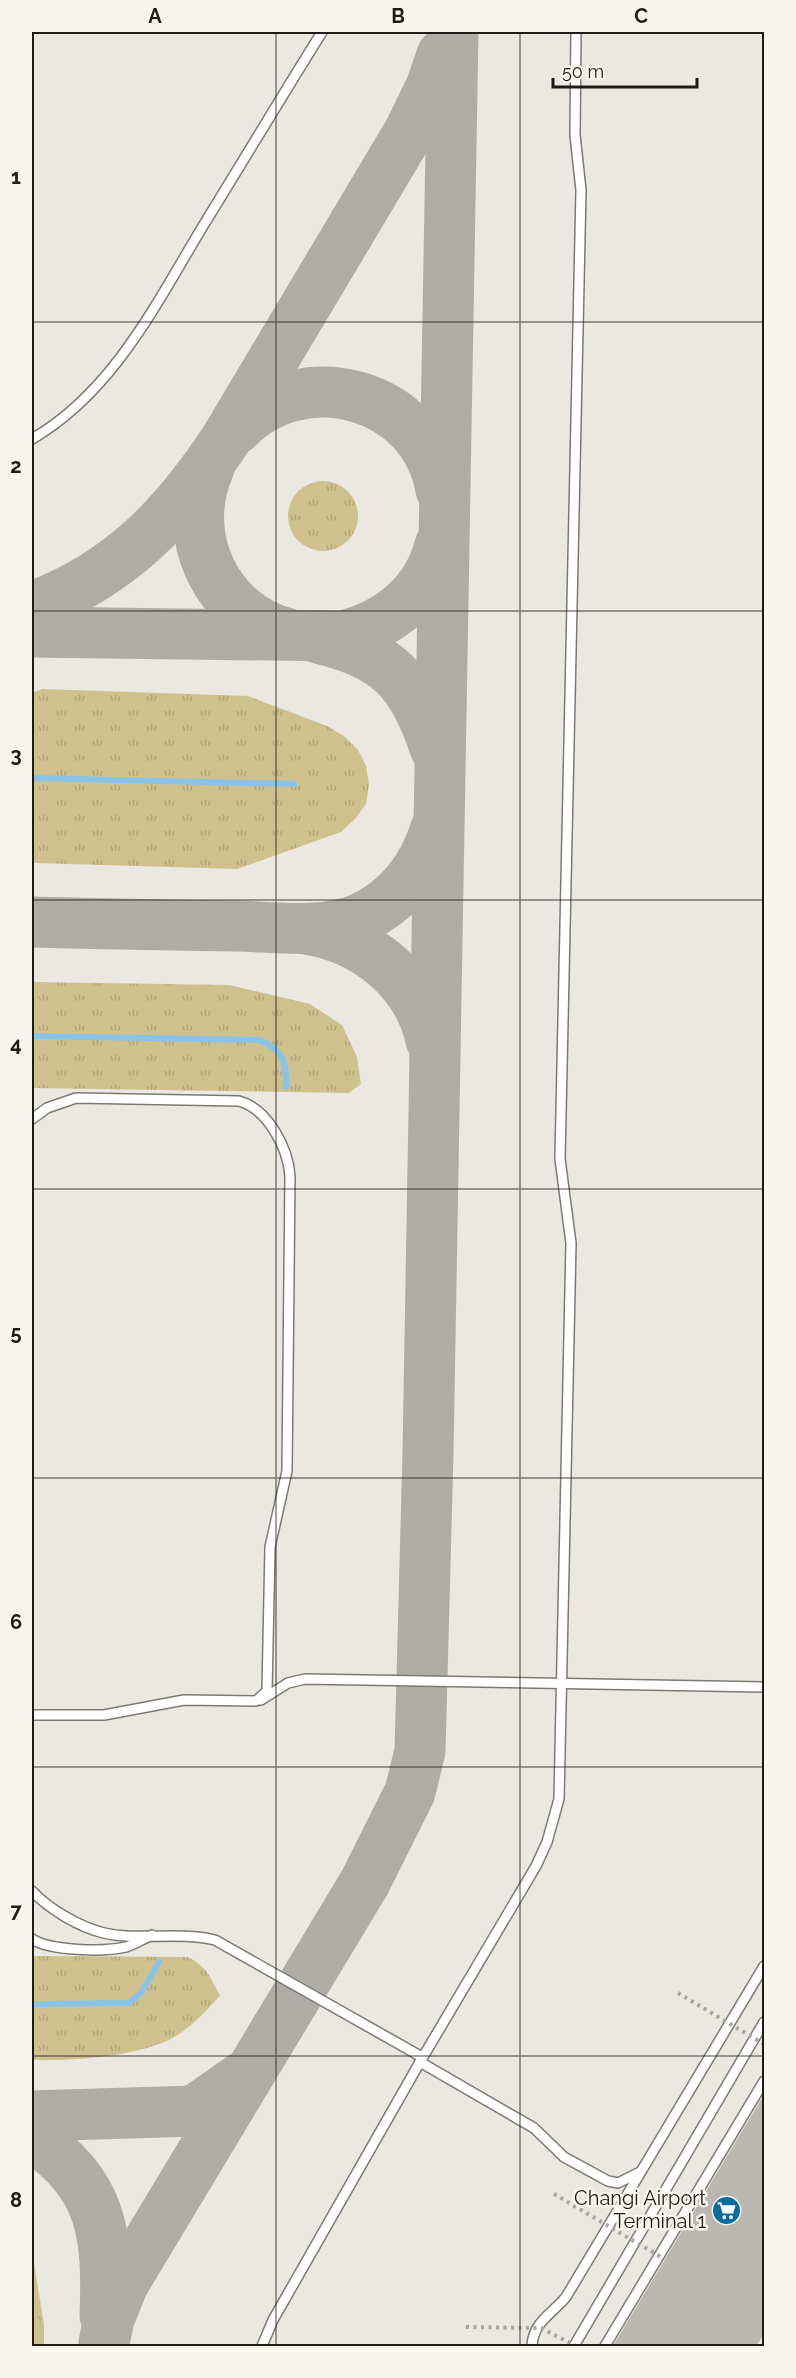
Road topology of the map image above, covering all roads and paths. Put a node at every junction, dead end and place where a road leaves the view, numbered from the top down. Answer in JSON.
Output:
{"nodes":[{"id":1,"x":322,"y":32,"type":"edge"},
{"id":2,"x":576,"y":32,"type":"edge"},
{"id":3,"x":32,"y":440,"type":"edge"},
{"id":4,"x":32,"y":1119,"type":"edge"},
{"id":5,"x":564,"y":1682,"type":"junction"},
{"id":6,"x":765,"y":1687,"type":"edge"},
{"id":7,"x":256,"y":1701,"type":"junction"},
{"id":8,"x":32,"y":1715,"type":"edge"},
{"id":9,"x":32,"y":1891,"type":"edge"},
{"id":10,"x":154,"y":1934,"type":"junction"},
{"id":11,"x":32,"y":1939,"type":"edge"},
{"id":12,"x":765,"y":1966,"type":"edge"},
{"id":13,"x":678,"y":1993,"type":"dead end"},
{"id":14,"x":765,"y":2022,"type":"edge"},
{"id":15,"x":765,"y":2044,"type":"edge"},
{"id":16,"x":421,"y":2059,"type":"junction"},
{"id":17,"x":765,"y":2081,"type":"edge"},
{"id":18,"x":642,"y":2171,"type":"junction"},
{"id":19,"x":554,"y":2194,"type":"dead end"},
{"id":20,"x":661,"y":2257,"type":"dead end"},
{"id":21,"x":466,"y":2327,"type":"dead end"},
{"id":22,"x":262,"y":2346,"type":"edge"},
{"id":23,"x":532,"y":2346,"type":"edge"},
{"id":24,"x":575,"y":2346,"type":"edge"},
{"id":25,"x":605,"y":2346,"type":"edge"}],
"edges":[{"from":1,"to":3,"type":"lane"},
{"from":2,"to":5,"type":"lane"},
{"from":4,"to":7,"type":"lane"},
{"from":5,"to":6,"type":"lane"},
{"from":5,"to":7,"type":"lane"},
{"from":5,"to":16,"type":"lane"},
{"from":7,"to":8,"type":"lane"},
{"from":9,"to":10,"type":"lane"},
{"from":10,"to":11,"type":"lane"},
{"from":10,"to":16,"type":"lane"},
{"from":12,"to":18,"type":"lane"},
{"from":13,"to":15,"type":"path","bridge":true},
{"from":14,"to":24,"type":"lane"},
{"from":16,"to":18,"type":"lane"},
{"from":16,"to":22,"type":"lane"},
{"from":17,"to":25,"type":"lane"},
{"from":18,"to":23,"type":"lane"},
{"from":19,"to":20,"type":"path","bridge":true},
{"from":21,"to":24,"type":"path","bridge":true}]}
